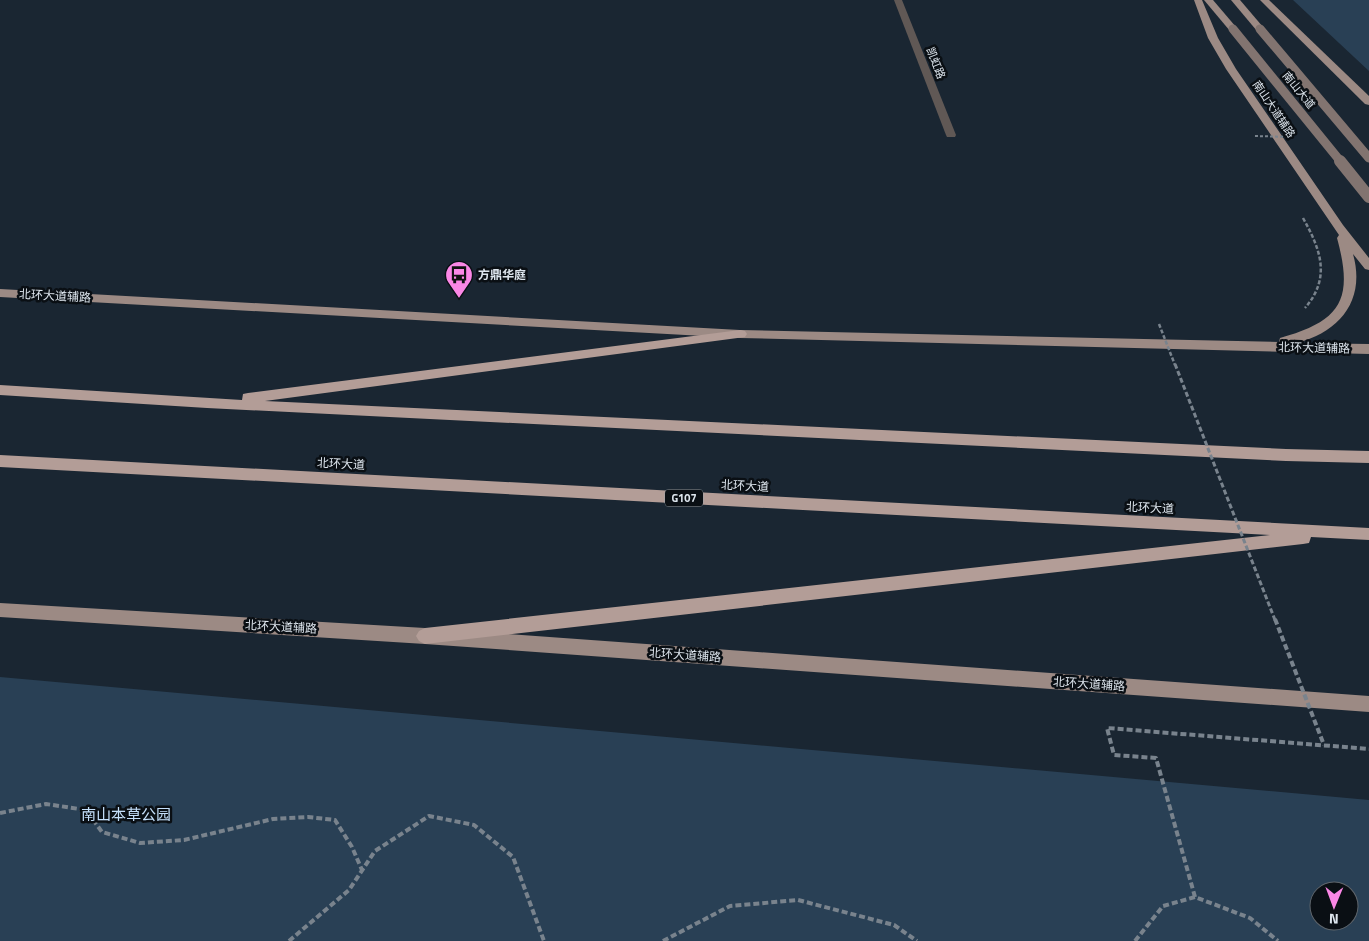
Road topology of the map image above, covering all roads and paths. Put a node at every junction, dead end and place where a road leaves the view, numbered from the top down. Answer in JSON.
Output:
{"nodes":[{"id":1,"x":898,"y":0,"type":"edge"},
{"id":2,"x":1198,"y":0,"type":"edge"},
{"id":3,"x":1208,"y":0,"type":"edge"},
{"id":4,"x":1235,"y":0,"type":"edge"},
{"id":5,"x":1264,"y":0,"type":"edge"},
{"id":6,"x":1369,"y":102,"type":"edge"},
{"id":7,"x":951,"y":135,"type":"dead end"},
{"id":8,"x":1369,"y":158,"type":"edge"},
{"id":9,"x":1369,"y":197,"type":"edge"},
{"id":10,"x":1300,"y":213,"type":"dead end"},
{"id":11,"x":1339,"y":227,"type":"junction"},
{"id":12,"x":1369,"y":266,"type":"edge"},
{"id":13,"x":0,"y":293,"type":"edge"},
{"id":14,"x":1300,"y":313,"type":"dead end"},
{"id":15,"x":1159,"y":324,"type":"dead end"},
{"id":16,"x":740,"y":334,"type":"junction"},
{"id":17,"x":1227,"y":346,"type":"junction"},
{"id":18,"x":1369,"y":349,"type":"edge"},
{"id":19,"x":0,"y":390,"type":"edge"},
{"id":20,"x":208,"y":403,"type":"junction"},
{"id":21,"x":1369,"y":457,"type":"edge"},
{"id":22,"x":0,"y":461,"type":"edge"},
{"id":23,"x":1347,"y":533,"type":"junction"},
{"id":24,"x":1369,"y":534,"type":"edge"},
{"id":25,"x":0,"y":610,"type":"edge"},
{"id":26,"x":425,"y":636,"type":"junction"},
{"id":27,"x":1369,"y":704,"type":"edge"},
{"id":28,"x":1324,"y":744,"type":"junction"},
{"id":29,"x":1369,"y":749,"type":"edge"},
{"id":30,"x":0,"y":813,"type":"edge"},
{"id":31,"x":362,"y":870,"type":"junction"},
{"id":32,"x":1195,"y":898,"type":"junction"},
{"id":33,"x":289,"y":941,"type":"edge"},
{"id":34,"x":544,"y":941,"type":"edge"},
{"id":35,"x":663,"y":941,"type":"edge"},
{"id":36,"x":917,"y":941,"type":"edge"},
{"id":37,"x":1135,"y":941,"type":"edge"},
{"id":38,"x":1278,"y":941,"type":"edge"}],
"edges":[{"from":1,"to":7,"type":"street","name":"凯虹路"},
{"from":2,"to":11,"type":"main road","name":"南山大道辅路"},
{"from":3,"to":9,"type":"main road","name":"南山大道","bridge":true},
{"from":4,"to":8,"type":"main road","name":"南山大道","bridge":true},
{"from":5,"to":6,"type":"main road"},
{"from":10,"to":14,"type":"path"},
{"from":11,"to":12,"type":"main road"},
{"from":11,"to":17,"type":"main road"},
{"from":13,"to":16,"type":"main road","name":"北环大道辅路"},
{"from":15,"to":28,"type":"path","bridge":true},
{"from":16,"to":17,"type":"main road","name":"北环大道辅路"},
{"from":16,"to":20,"type":"highway"},
{"from":17,"to":18,"type":"main road","name":"北环大道辅路"},
{"from":19,"to":20,"type":"highway"},
{"from":20,"to":21,"type":"highway"},
{"from":22,"to":23,"type":"highway","name":"北环大道","number":"G107"},
{"from":23,"to":24,"type":"highway","name":"北环大道","number":"G107"},
{"from":23,"to":26,"type":"highway"},
{"from":25,"to":26,"type":"main road","name":"北环大道辅路"},
{"from":26,"to":27,"type":"main road","name":"北环大道辅路"},
{"from":28,"to":29,"type":"path"},
{"from":28,"to":32,"type":"path"},
{"from":30,"to":31,"type":"path"},
{"from":31,"to":33,"type":"path"},
{"from":31,"to":34,"type":"path"},
{"from":32,"to":37,"type":"path"},
{"from":32,"to":38,"type":"path"},
{"from":35,"to":36,"type":"path"}]}
